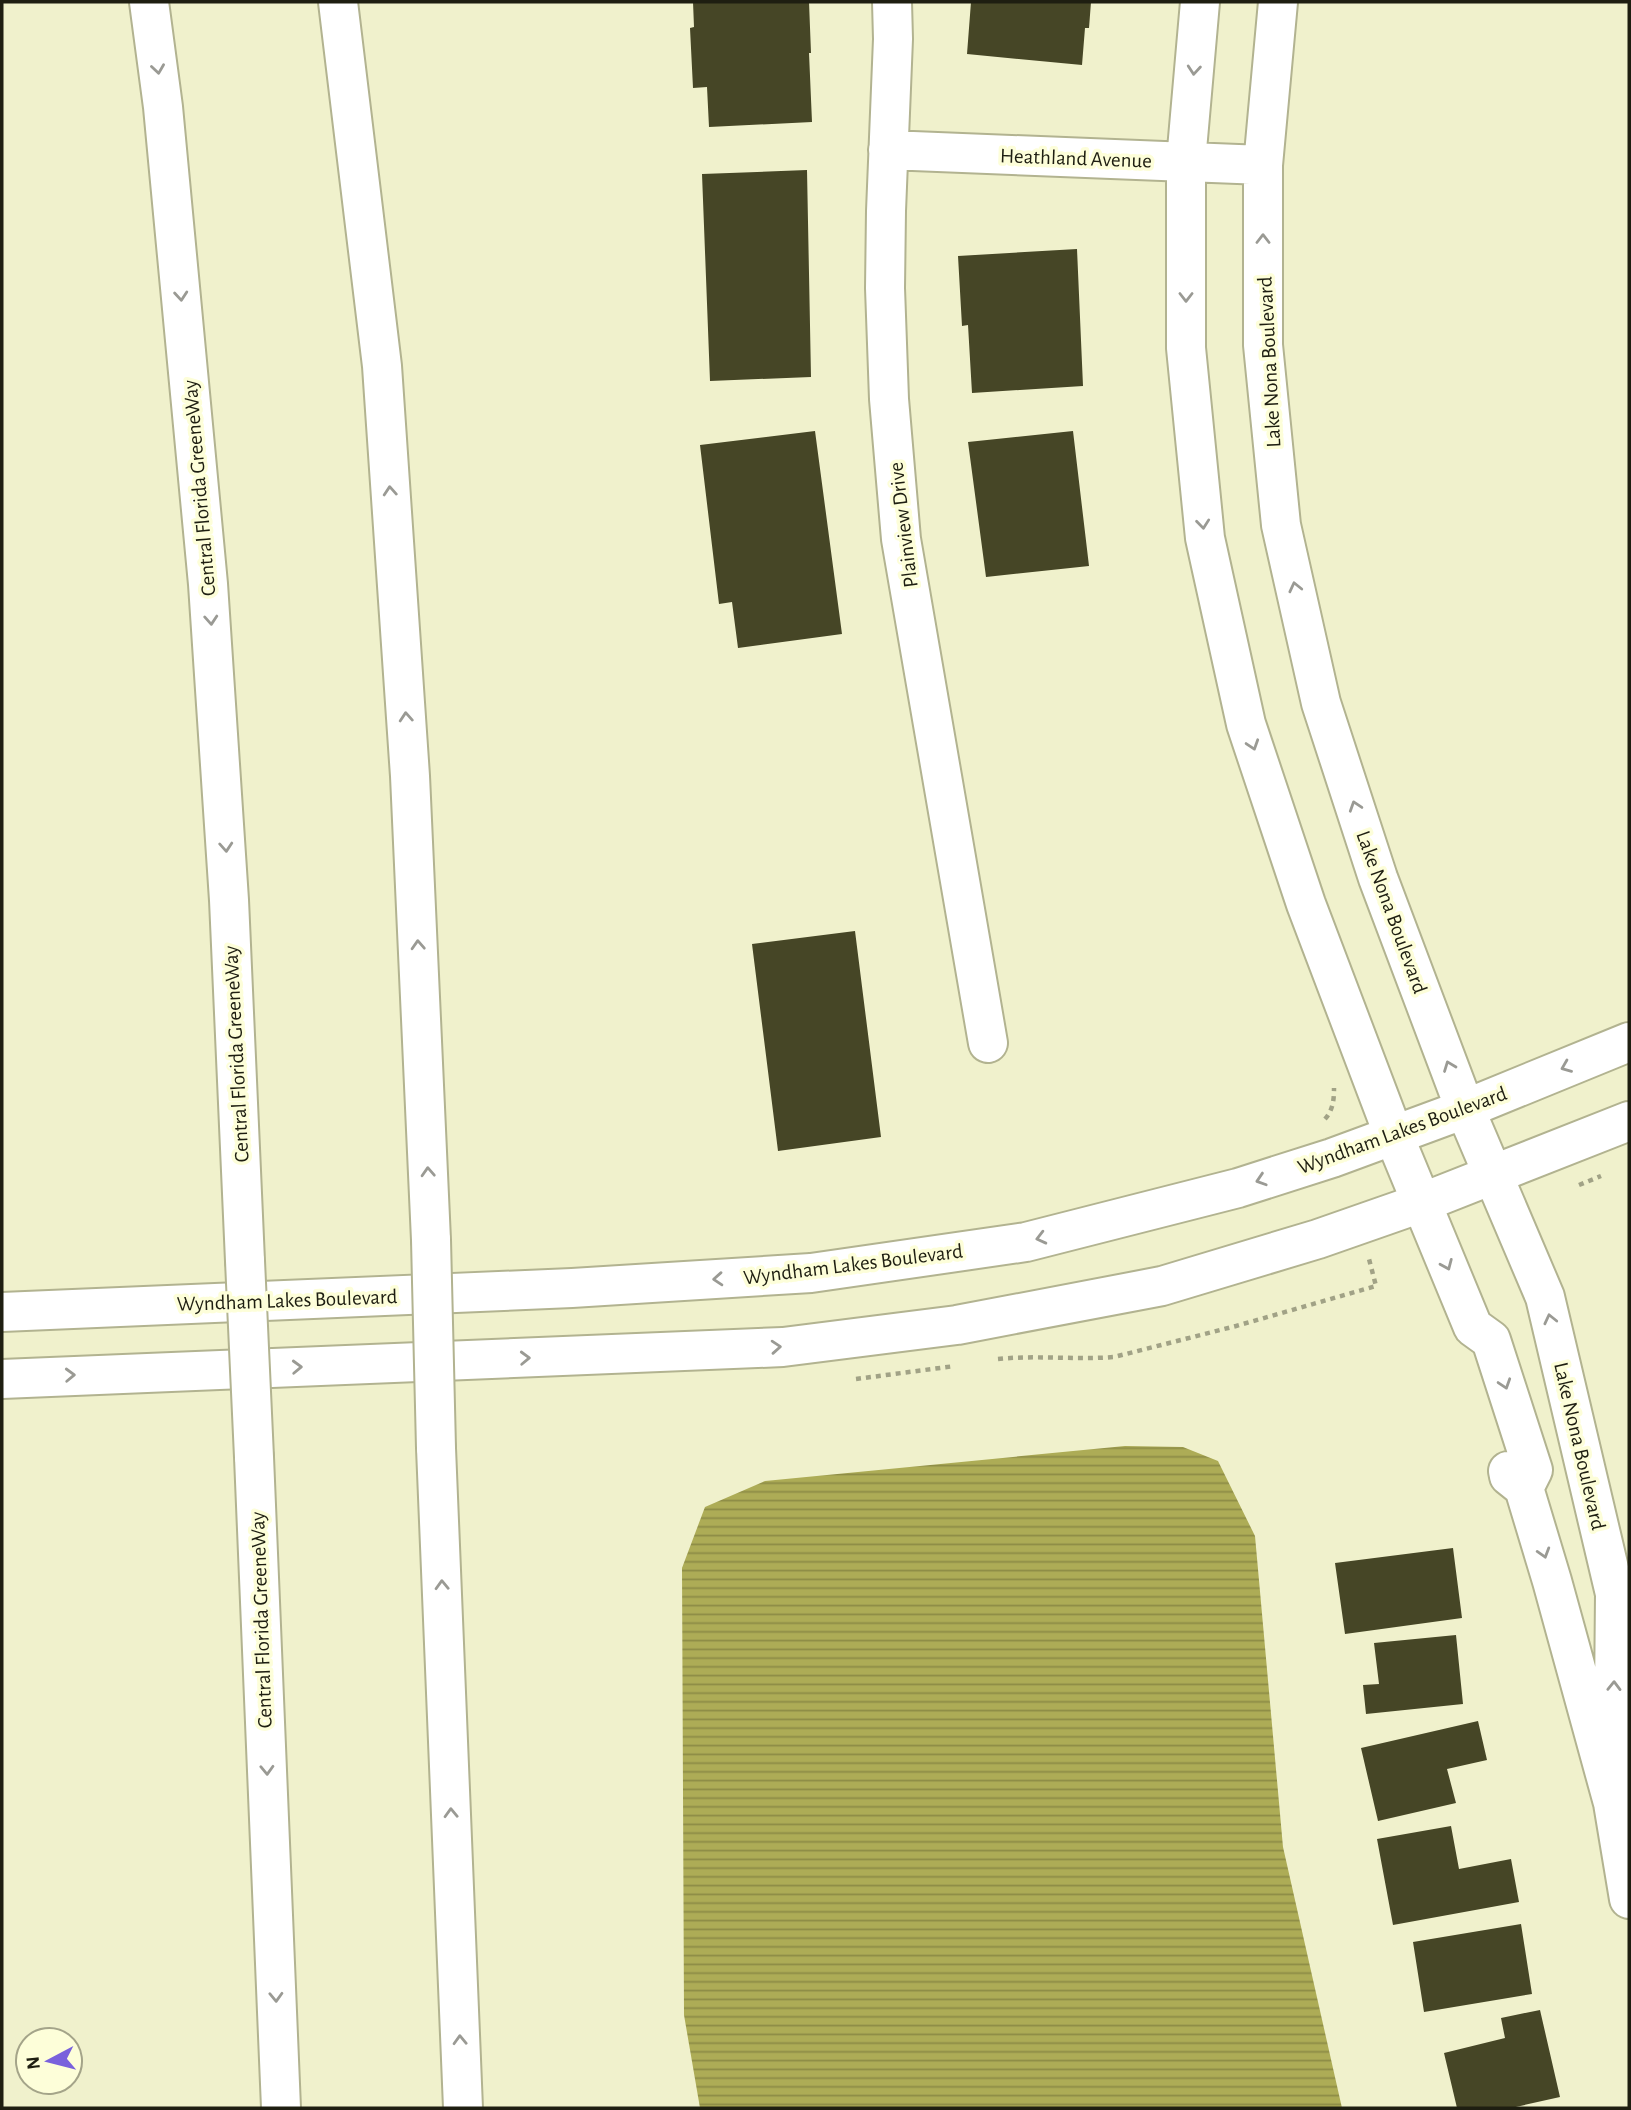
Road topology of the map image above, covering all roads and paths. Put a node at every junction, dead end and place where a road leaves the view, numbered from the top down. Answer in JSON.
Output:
{"nodes":[{"id":1,"x":149,"y":2,"type":"edge"},
{"id":2,"x":338,"y":2,"type":"edge"},
{"id":3,"x":892,"y":2,"type":"edge"},
{"id":4,"x":1200,"y":2,"type":"edge"},
{"id":5,"x":1278,"y":2,"type":"edge"},
{"id":6,"x":888,"y":150,"type":"junction"},
{"id":7,"x":1186,"y":162,"type":"junction"},
{"id":8,"x":1264,"y":165,"type":"junction"},
{"id":9,"x":1629,"y":1042,"type":"edge"},
{"id":10,"x":988,"y":1043,"type":"dead end"},
{"id":11,"x":1465,"y":1109,"type":"junction"},
{"id":12,"x":1629,"y":1121,"type":"edge"},
{"id":13,"x":1394,"y":1136,"type":"junction"},
{"id":14,"x":1492,"y":1175,"type":"junction"},
{"id":15,"x":1421,"y":1203,"type":"junction"},
{"id":16,"x":2,"y":1312,"type":"edge"},
{"id":17,"x":2,"y":1379,"type":"edge"},
{"id":18,"x":1575,"y":1423,"type":"junction"},
{"id":19,"x":1510,"y":1441,"type":"junction"},
{"id":20,"x":1613,"y":1803,"type":"junction"},
{"id":21,"x":1629,"y":1899,"type":"edge"},
{"id":22,"x":281,"y":2108,"type":"edge"},
{"id":23,"x":463,"y":2108,"type":"edge"}],
"edges":[{"from":1,"to":22,"type":"main road","name":"Central Florida GreeneWay","one_way":true,"bridge":true},
{"from":23,"to":2,"type":"main road","one_way":true,"bridge":true},
{"from":3,"to":6,"type":"main road","name":"Plainview Drive"},
{"from":4,"to":7,"type":"main road","name":"Lake Nona Boulevard","one_way":true},
{"from":5,"to":8,"type":"main road","name":"Lake Nona Boulevard"},
{"from":6,"to":7,"type":"main road","name":"Heathland Avenue"},
{"from":6,"to":10,"type":"main road","name":"Plainview Drive"},
{"from":7,"to":8,"type":"main road","name":"Heathland Avenue"},
{"from":7,"to":13,"type":"main road","name":"Lake Nona Boulevard","one_way":true},
{"from":11,"to":8,"type":"main road","name":"Lake Nona Boulevard","one_way":true},
{"from":9,"to":11,"type":"main road","name":"Wyndham Lakes Boulevard","one_way":true},
{"from":11,"to":13,"type":"main road","name":"Wyndham Lakes Boulevard"},
{"from":11,"to":14,"type":"main road","name":"Lake Nona Boulevard"},
{"from":12,"to":14,"type":"main road"},
{"from":13,"to":15,"type":"main road","name":"Lake Nona Boulevard"},
{"from":13,"to":16,"type":"main road","name":"Wyndham Lakes Boulevard","one_way":true},
{"from":14,"to":15,"type":"main road"},
{"from":18,"to":14,"type":"main road","name":"Lake Nona Boulevard","one_way":true},
{"from":17,"to":15,"type":"main road","one_way":true},
{"from":15,"to":19,"type":"main road","name":"Lake Nona Boulevard","one_way":true},
{"from":18,"to":19,"type":"main road"},
{"from":20,"to":18,"type":"main road","name":"Lake Nona Boulevard","one_way":true},
{"from":19,"to":20,"type":"main road","name":"Lake Nona Boulevard","one_way":true},
{"from":20,"to":21,"type":"main road","name":"Lake Nona Boulevard"}]}
